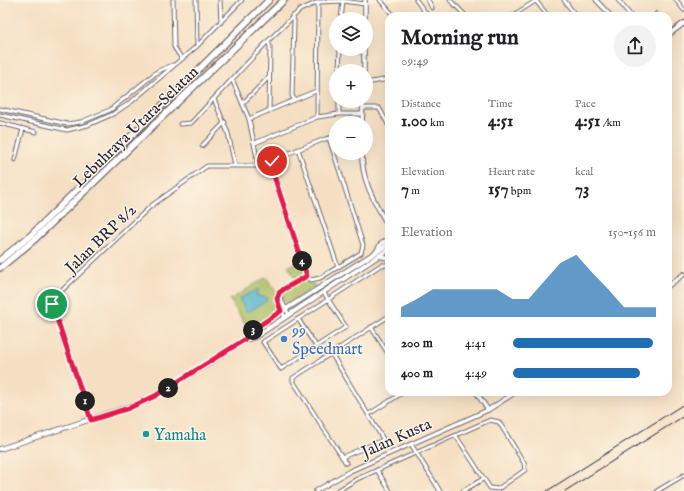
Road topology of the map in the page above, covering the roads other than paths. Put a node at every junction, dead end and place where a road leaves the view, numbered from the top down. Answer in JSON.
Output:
{"nodes":[{"id":1,"x":173,"y":0,"type":"edge"},
{"id":2,"x":196,"y":0,"type":"edge"},
{"id":3,"x":220,"y":0,"type":"edge"},
{"id":4,"x":242,"y":0,"type":"edge"},
{"id":5,"x":269,"y":0,"type":"edge"},
{"id":6,"x":284,"y":0,"type":"edge"},
{"id":7,"x":380,"y":0,"type":"edge"},
{"id":8,"x":416,"y":0,"type":"edge"},
{"id":9,"x":428,"y":0,"type":"edge"},
{"id":10,"x":450,"y":0,"type":"edge"},
{"id":11,"x":564,"y":0,"type":"edge"},
{"id":12,"x":596,"y":0,"type":"edge"},
{"id":13,"x":618,"y":0,"type":"edge"},
{"id":14,"x":676,"y":0,"type":"edge"},
{"id":15,"x":343,"y":1,"type":"edge"},
{"id":16,"x":534,"y":1,"type":"edge"},
{"id":17,"x":318,"y":2,"type":"junction"},
{"id":18,"x":365,"y":2,"type":"edge"},
{"id":19,"x":432,"y":8,"type":"dead end"},
{"id":20,"x":684,"y":10,"type":"edge"},
{"id":21,"x":342,"y":12,"type":"edge"},
{"id":22,"x":390,"y":12,"type":"edge"},
{"id":23,"x":425,"y":12,"type":"edge"},
{"id":24,"x":462,"y":12,"type":"edge"},
{"id":25,"x":518,"y":12,"type":"edge"},
{"id":26,"x":544,"y":12,"type":"edge"},
{"id":27,"x":573,"y":12,"type":"edge"},
{"id":28,"x":606,"y":12,"type":"edge"},
{"id":29,"x":628,"y":12,"type":"edge"},
{"id":30,"x":292,"y":16,"type":"junction"},
{"id":31,"x":221,"y":22,"type":"junction"},
{"id":32,"x":683,"y":24,"type":"edge"},
{"id":33,"x":684,"y":29,"type":"edge"},
{"id":34,"x":672,"y":30,"type":"edge"},
{"id":35,"x":268,"y":41,"type":"junction"},
{"id":36,"x":197,"y":46,"type":"junction"},
{"id":37,"x":182,"y":59,"type":"junction"},
{"id":38,"x":174,"y":65,"type":"junction"},
{"id":39,"x":269,"y":77,"type":"junction"},
{"id":40,"x":232,"y":79,"type":"junction"},
{"id":41,"x":385,"y":80,"type":"edge"},
{"id":42,"x":373,"y":82,"type":"edge"},
{"id":43,"x":316,"y":91,"type":"junction"},
{"id":44,"x":214,"y":99,"type":"junction"},
{"id":45,"x":294,"y":100,"type":"junction"},
{"id":46,"x":243,"y":103,"type":"junction"},
{"id":47,"x":339,"y":108,"type":"edge"},
{"id":48,"x":363,"y":108,"type":"edge"},
{"id":49,"x":373,"y":108,"type":"edge"},
{"id":50,"x":0,"y":109,"type":"edge"},
{"id":51,"x":269,"y":111,"type":"junction"},
{"id":52,"x":339,"y":114,"type":"junction"},
{"id":53,"x":363,"y":114,"type":"joint"},
{"id":54,"x":0,"y":115,"type":"edge"},
{"id":55,"x":317,"y":117,"type":"junction"},
{"id":56,"x":249,"y":119,"type":"junction"},
{"id":57,"x":385,"y":119,"type":"edge"},
{"id":58,"x":225,"y":122,"type":"junction"},
{"id":59,"x":0,"y":123,"type":"edge"},
{"id":60,"x":180,"y":124,"type":"dead end"},
{"id":61,"x":23,"y":129,"type":"junction"},
{"id":62,"x":36,"y":132,"type":"dead end"},
{"id":63,"x":329,"y":138,"type":"edge"},
{"id":64,"x":255,"y":143,"type":"junction"},
{"id":65,"x":202,"y":146,"type":"dead end"},
{"id":66,"x":298,"y":150,"type":"junction"},
{"id":67,"x":15,"y":160,"type":"dead end"},
{"id":68,"x":336,"y":160,"type":"edge"},
{"id":69,"x":362,"y":160,"type":"edge"},
{"id":70,"x":235,"y":165,"type":"junction"},
{"id":71,"x":385,"y":221,"type":"edge"},
{"id":72,"x":385,"y":243,"type":"edge"},
{"id":73,"x":385,"y":251,"type":"edge"},
{"id":74,"x":378,"y":254,"type":"junction"},
{"id":75,"x":385,"y":257,"type":"edge"},
{"id":76,"x":0,"y":260,"type":"edge"},
{"id":77,"x":385,"y":265,"type":"edge"},
{"id":78,"x":352,"y":266,"type":"junction"},
{"id":79,"x":338,"y":267,"type":"junction"},
{"id":80,"x":0,"y":268,"type":"edge"},
{"id":81,"x":359,"y":270,"type":"junction"},
{"id":82,"x":684,"y":274,"type":"edge"},
{"id":83,"x":307,"y":276,"type":"junction"},
{"id":84,"x":672,"y":283,"type":"edge"},
{"id":85,"x":324,"y":293,"type":"junction"},
{"id":86,"x":328,"y":299,"type":"junction"},
{"id":87,"x":283,"y":310,"type":"junction"},
{"id":88,"x":287,"y":316,"type":"junction"},
{"id":89,"x":385,"y":318,"type":"edge"},
{"id":90,"x":298,"y":319,"type":"junction"},
{"id":91,"x":371,"y":327,"type":"junction"},
{"id":92,"x":244,"y":340,"type":"junction"},
{"id":93,"x":316,"y":346,"type":"junction"},
{"id":94,"x":385,"y":349,"type":"edge"},
{"id":95,"x":331,"y":352,"type":"junction"},
{"id":96,"x":398,"y":396,"type":"edge"},
{"id":97,"x":479,"y":396,"type":"edge"},
{"id":98,"x":510,"y":396,"type":"edge"},
{"id":99,"x":488,"y":410,"type":"junction"},
{"id":100,"x":370,"y":414,"type":"junction"},
{"id":101,"x":91,"y":420,"type":"junction"},
{"id":102,"x":456,"y":436,"type":"junction"},
{"id":103,"x":411,"y":444,"type":"junction"},
{"id":104,"x":0,"y":449,"type":"edge"},
{"id":105,"x":416,"y":453,"type":"junction"},
{"id":106,"x":342,"y":457,"type":"junction"},
{"id":107,"x":346,"y":463,"type":"dead end"},
{"id":108,"x":377,"y":470,"type":"junction"},
{"id":109,"x":684,"y":475,"type":"edge"},
{"id":110,"x":483,"y":479,"type":"junction"},
{"id":111,"x":316,"y":491,"type":"edge"},
{"id":112,"x":339,"y":491,"type":"edge"},
{"id":113,"x":390,"y":491,"type":"edge"},
{"id":114,"x":440,"y":491,"type":"edge"},
{"id":115,"x":463,"y":491,"type":"edge"},
{"id":116,"x":657,"y":491,"type":"edge"}],
"edges":[{"from":1,"to":37,"type":"street"},
{"from":2,"to":36,"type":"street"},
{"from":3,"to":31,"type":"street"},
{"from":4,"to":31,"type":"street"},
{"from":5,"to":76,"type":"highway","name":"Lebuhraya Utara–Selatan"},
{"from":6,"to":80,"type":"highway","name":"Lebuhraya Utara–Selatan"},
{"from":7,"to":22,"type":"street"},
{"from":8,"to":23,"type":"street"},
{"from":9,"to":19,"type":"street"},
{"from":10,"to":24,"type":"street"},
{"from":11,"to":27,"type":"street"},
{"from":12,"to":28,"type":"street"},
{"from":13,"to":29,"type":"street"},
{"from":14,"to":20,"type":"street"},
{"from":15,"to":17,"type":"street"},
{"from":15,"to":18,"type":"street"},
{"from":15,"to":21,"type":"street"},
{"from":16,"to":25,"type":"street"},
{"from":16,"to":26,"type":"street"},
{"from":17,"to":30,"type":"street"},
{"from":17,"to":43,"type":"street"},
{"from":30,"to":35,"type":"street"},
{"from":30,"to":45,"type":"street"},
{"from":31,"to":36,"type":"street"},
{"from":32,"to":33,"type":"street"},
{"from":32,"to":34,"type":"main road"},
{"from":35,"to":39,"type":"street"},
{"from":35,"to":40,"type":"street"},
{"from":36,"to":37,"type":"street"},
{"from":37,"to":38,"type":"street"},
{"from":38,"to":50,"type":"street"},
{"from":38,"to":54,"type":"street"},
{"from":39,"to":46,"type":"street"},
{"from":39,"to":51,"type":"street"},
{"from":40,"to":44,"type":"street"},
{"from":40,"to":46,"type":"street"},
{"from":41,"to":42,"type":"street"},
{"from":43,"to":45,"type":"street"},
{"from":43,"to":55,"type":"street"},
{"from":44,"to":58,"type":"street"},
{"from":44,"to":60,"type":"street"},
{"from":45,"to":51,"type":"street"},
{"from":46,"to":56,"type":"street"},
{"from":47,"to":52,"type":"street"},
{"from":48,"to":53,"type":"street"},
{"from":49,"to":57,"type":"street"},
{"from":51,"to":56,"type":"street"},
{"from":52,"to":53,"type":"street"},
{"from":52,"to":55,"type":"street"},
{"from":55,"to":64,"type":"street"},
{"from":56,"to":64,"type":"street"},
{"from":58,"to":65,"type":"street"},
{"from":58,"to":70,"type":"street"},
{"from":59,"to":61,"type":"street"},
{"from":61,"to":62,"type":"street"},
{"from":61,"to":67,"type":"street"},
{"from":63,"to":66,"type":"street"},
{"from":64,"to":70,"type":"street"},
{"from":66,"to":79,"type":"street"},
{"from":66,"to":83,"type":"street"},
{"from":68,"to":79,"type":"street"},
{"from":69,"to":71,"type":"street"},
{"from":70,"to":101,"type":"street","name":"Jalan BRP 8/2"},
{"from":72,"to":74,"type":"main road"},
{"from":73,"to":74,"type":"main road"},
{"from":74,"to":75,"type":"main road"},
{"from":74,"to":78,"type":"main road"},
{"from":74,"to":81,"type":"main road"},
{"from":77,"to":86,"type":"street"},
{"from":78,"to":81,"type":"main road"},
{"from":78,"to":87,"type":"main road"},
{"from":79,"to":83,"type":"street"},
{"from":81,"to":85,"type":"main road"},
{"from":82,"to":84,"type":"street"},
{"from":83,"to":87,"type":"street"},
{"from":85,"to":86,"type":"street"},
{"from":85,"to":88,"type":"main road"},
{"from":86,"to":90,"type":"street"},
{"from":86,"to":93,"type":"street"},
{"from":87,"to":88,"type":"street"},
{"from":87,"to":92,"type":"main road"},
{"from":88,"to":92,"type":"main road"},
{"from":89,"to":91,"type":"street"},
{"from":90,"to":93,"type":"street"},
{"from":90,"to":93,"type":"street"},
{"from":91,"to":94,"type":"street"},
{"from":91,"to":95,"type":"street"},
{"from":92,"to":101,"type":"main road"},
{"from":95,"to":100,"type":"street"},
{"from":95,"to":106,"type":"street"},
{"from":96,"to":100,"type":"street"},
{"from":97,"to":99,"type":"street"},
{"from":98,"to":99,"type":"street","name":"Jalan Kusta"},
{"from":99,"to":103,"type":"street","name":"Jalan Kusta"},
{"from":100,"to":106,"type":"street"},
{"from":101,"to":104,"type":"main road"},
{"from":102,"to":105,"type":"street"},
{"from":102,"to":110,"type":"street"},
{"from":102,"to":110,"type":"street"},
{"from":103,"to":105,"type":"street"},
{"from":103,"to":111,"type":"street","name":"Jalan Kusta"},
{"from":105,"to":108,"type":"street"},
{"from":105,"to":114,"type":"street"},
{"from":106,"to":107,"type":"street"},
{"from":108,"to":112,"type":"street"},
{"from":108,"to":113,"type":"street"},
{"from":109,"to":116,"type":"street"},
{"from":110,"to":115,"type":"street"}]}
